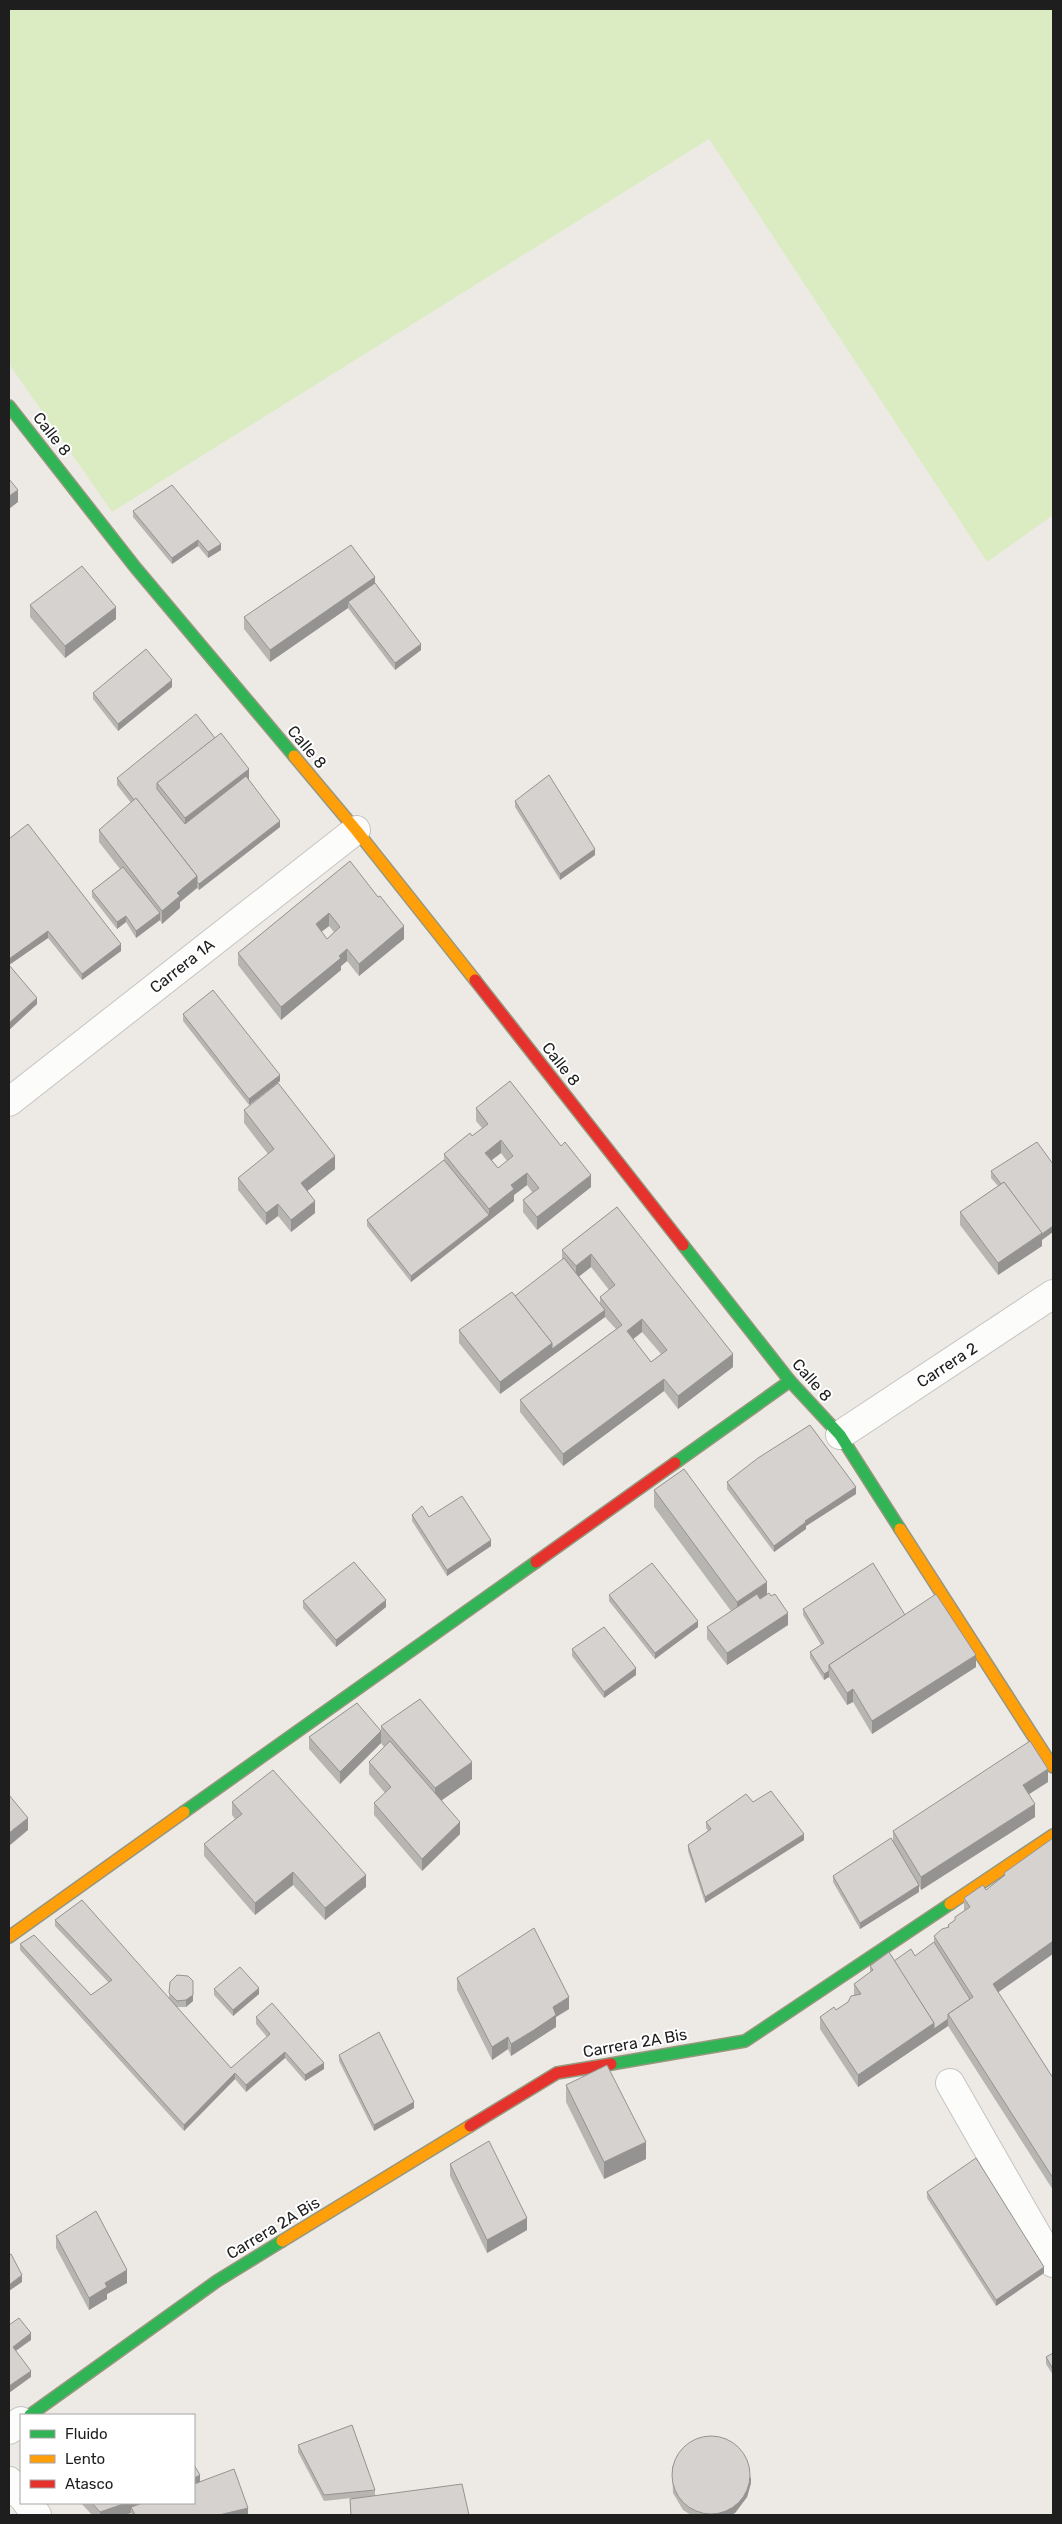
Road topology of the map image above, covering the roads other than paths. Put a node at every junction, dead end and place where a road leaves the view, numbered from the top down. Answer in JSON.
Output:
{"nodes":[{"id":1,"x":9,"y":406,"type":"edge"},
{"id":2,"x":356,"y":830,"type":"junction"},
{"id":3,"x":9,"y":1102,"type":"edge"},
{"id":4,"x":1053,"y":1294,"type":"edge"},
{"id":5,"x":790,"y":1382,"type":"junction"},
{"id":6,"x":840,"y":1435,"type":"junction"},
{"id":7,"x":1053,"y":1767,"type":"edge"},
{"id":8,"x":1053,"y":1835,"type":"edge"},
{"id":9,"x":9,"y":1937,"type":"edge"},
{"id":10,"x":950,"y":2083,"type":"dead end"},
{"id":11,"x":1053,"y":2264,"type":"edge"},
{"id":12,"x":31,"y":2414,"type":"edge"},
{"id":13,"x":20,"y":2422,"type":"edge"},
{"id":14,"x":9,"y":2430,"type":"edge"},
{"id":15,"x":9,"y":2481,"type":"edge"},
{"id":16,"x":20,"y":2495,"type":"edge"},
{"id":17,"x":28,"y":2504,"type":"edge"},
{"id":18,"x":37,"y":2515,"type":"edge"}],
"edges":[{"from":1,"to":2,"type":"street","name":"Calle 8"},
{"from":2,"to":3,"type":"street","name":"Carrera 1A"},
{"from":2,"to":5,"type":"street","name":"Calle 8"},
{"from":4,"to":6,"type":"street","name":"Carrera 2"},
{"from":5,"to":6,"type":"street","name":"Calle 8"},
{"from":5,"to":9,"type":"street"},
{"from":6,"to":7,"type":"street","name":"Calle 8"},
{"from":8,"to":12,"type":"street","name":"Carrera 2A Bis"},
{"from":10,"to":11,"type":"street"},
{"from":13,"to":14,"type":"street"},
{"from":15,"to":16,"type":"street"},
{"from":17,"to":18,"type":"street"}]}
